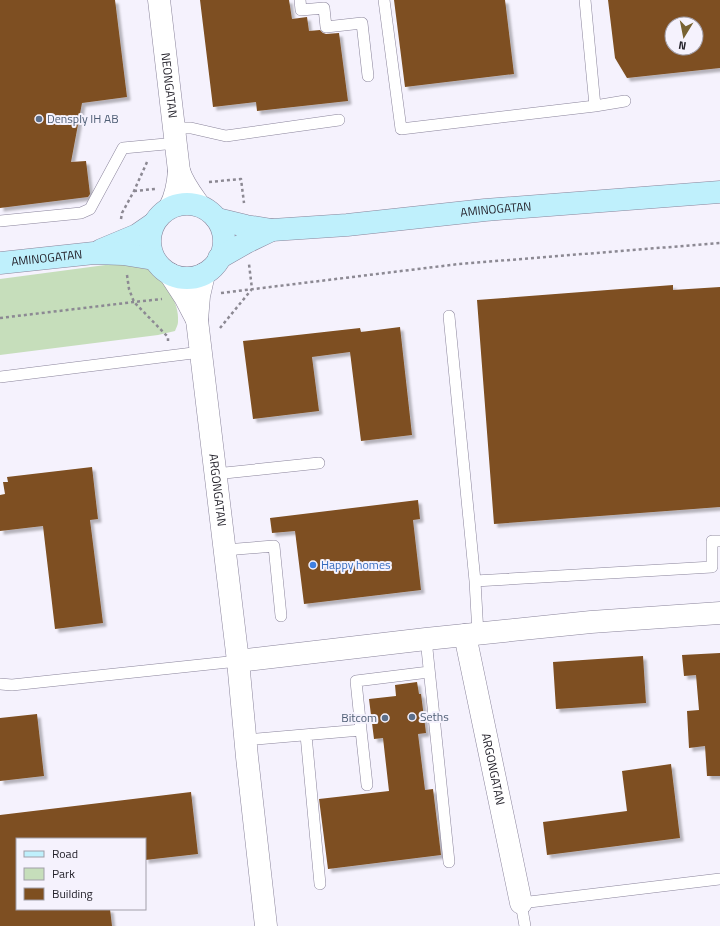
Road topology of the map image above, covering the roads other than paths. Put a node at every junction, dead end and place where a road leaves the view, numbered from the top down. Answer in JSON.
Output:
{"nodes":[{"id":1,"x":159,"y":0,"type":"edge"},
{"id":2,"x":300,"y":0,"type":"edge"},
{"id":3,"x":384,"y":0,"type":"edge"},
{"id":4,"x":585,"y":0,"type":"edge"},
{"id":5,"x":368,"y":76,"type":"dead end"},
{"id":6,"x":625,"y":101,"type":"dead end"},
{"id":7,"x":595,"y":106,"type":"junction"},
{"id":8,"x":339,"y":120,"type":"dead end"},
{"id":9,"x":168,"y":139,"type":"junction"},
{"id":10,"x":179,"y":171,"type":"junction"},
{"id":11,"x":720,"y":192,"type":"edge"},
{"id":12,"x":199,"y":205,"type":"junction"},
{"id":13,"x":170,"y":207,"type":"junction"},
{"id":14,"x":217,"y":219,"type":"junction"},
{"id":15,"x":0,"y":221,"type":"edge"},
{"id":16,"x":153,"y":224,"type":"junction"},
{"id":17,"x":272,"y":230,"type":"junction"},
{"id":18,"x":94,"y":252,"type":"junction"},
{"id":19,"x":220,"y":258,"type":"junction"},
{"id":20,"x":154,"y":259,"type":"junction"},
{"id":21,"x":0,"y":263,"type":"edge"},
{"id":22,"x":170,"y":274,"type":"junction"},
{"id":23,"x":204,"y":274,"type":"junction"},
{"id":24,"x":192,"y":296,"type":"junction"},
{"id":25,"x":449,"y":316,"type":"dead end"},
{"id":26,"x":201,"y":352,"type":"junction"},
{"id":27,"x":0,"y":377,"type":"edge"},
{"id":28,"x":319,"y":463,"type":"dead end"},
{"id":29,"x":215,"y":474,"type":"junction"},
{"id":30,"x":720,"y":541,"type":"edge"},
{"id":31,"x":224,"y":550,"type":"junction"},
{"id":32,"x":475,"y":581,"type":"junction"},
{"id":33,"x":720,"y":613,"type":"edge"},
{"id":34,"x":281,"y":616,"type":"dead end"},
{"id":35,"x":472,"y":634,"type":"junction"},
{"id":36,"x":426,"y":639,"type":"junction"},
{"id":37,"x":238,"y":660,"type":"junction"},
{"id":38,"x":429,"y":672,"type":"junction"},
{"id":39,"x":0,"y":684,"type":"edge"},
{"id":40,"x":361,"y":730,"type":"junction"},
{"id":41,"x":306,"y":735,"type":"junction"},
{"id":42,"x":245,"y":740,"type":"junction"},
{"id":43,"x":366,"y":785,"type":"dead end"},
{"id":44,"x":449,"y":862,"type":"dead end"},
{"id":45,"x":720,"y":879,"type":"edge"},
{"id":46,"x":320,"y":884,"type":"dead end"},
{"id":47,"x":521,"y":903,"type":"junction"},
{"id":48,"x":266,"y":926,"type":"edge"},
{"id":49,"x":525,"y":926,"type":"edge"}],
"edges":[{"from":1,"to":9,"type":"street","name":"NEONGATAN"},
{"from":2,"to":5,"type":"lane"},
{"from":3,"to":7,"type":"lane"},
{"from":4,"to":7,"type":"lane"},
{"from":6,"to":7,"type":"lane"},
{"from":8,"to":9,"type":"lane"},
{"from":9,"to":10,"type":"street","name":"NEONGATAN"},
{"from":9,"to":15,"type":"lane"},
{"from":10,"to":12,"type":"street","name":"NEONGATAN"},
{"from":10,"to":13,"type":"street","name":"NEONGATAN"},
{"from":11,"to":17,"type":"street","name":"AMINOGATAN"},
{"from":12,"to":13,"type":"street"},
{"from":12,"to":14,"type":"street"},
{"from":13,"to":16,"type":"street"},
{"from":14,"to":17,"type":"street","name":"AMINOGATAN"},
{"from":14,"to":19,"type":"street"},
{"from":16,"to":18,"type":"street","name":"AMINOGATAN"},
{"from":16,"to":20,"type":"street"},
{"from":17,"to":19,"type":"street","name":"AMINOGATAN"},
{"from":18,"to":20,"type":"street","name":"AMINOGATAN"},
{"from":18,"to":21,"type":"street","name":"AMINOGATAN"},
{"from":19,"to":23,"type":"street"},
{"from":20,"to":22,"type":"street"},
{"from":22,"to":23,"type":"street"},
{"from":22,"to":24,"type":"street"},
{"from":23,"to":24,"type":"street","name":"ARGONGATAN"},
{"from":24,"to":26,"type":"street","name":"ARGONGATAN"},
{"from":25,"to":32,"type":"lane"},
{"from":26,"to":27,"type":"lane"},
{"from":26,"to":29,"type":"street","name":"ARGONGATAN"},
{"from":28,"to":29,"type":"lane"},
{"from":29,"to":31,"type":"street","name":"ARGONGATAN"},
{"from":30,"to":32,"type":"lane"},
{"from":31,"to":34,"type":"lane"},
{"from":31,"to":37,"type":"street","name":"ARGONGATAN"},
{"from":32,"to":35,"type":"lane"},
{"from":33,"to":35,"type":"street"},
{"from":35,"to":36,"type":"street"},
{"from":35,"to":47,"type":"street","name":"ARGONGATAN"},
{"from":36,"to":37,"type":"street"},
{"from":36,"to":38,"type":"lane"},
{"from":37,"to":39,"type":"lane"},
{"from":37,"to":42,"type":"street","name":"ARGONGATAN"},
{"from":38,"to":40,"type":"lane"},
{"from":38,"to":44,"type":"lane"},
{"from":40,"to":41,"type":"lane"},
{"from":40,"to":43,"type":"lane"},
{"from":41,"to":42,"type":"lane"},
{"from":41,"to":46,"type":"lane"},
{"from":42,"to":48,"type":"street","name":"ARGONGATAN"},
{"from":45,"to":47,"type":"lane"},
{"from":47,"to":49,"type":"lane"}]}
